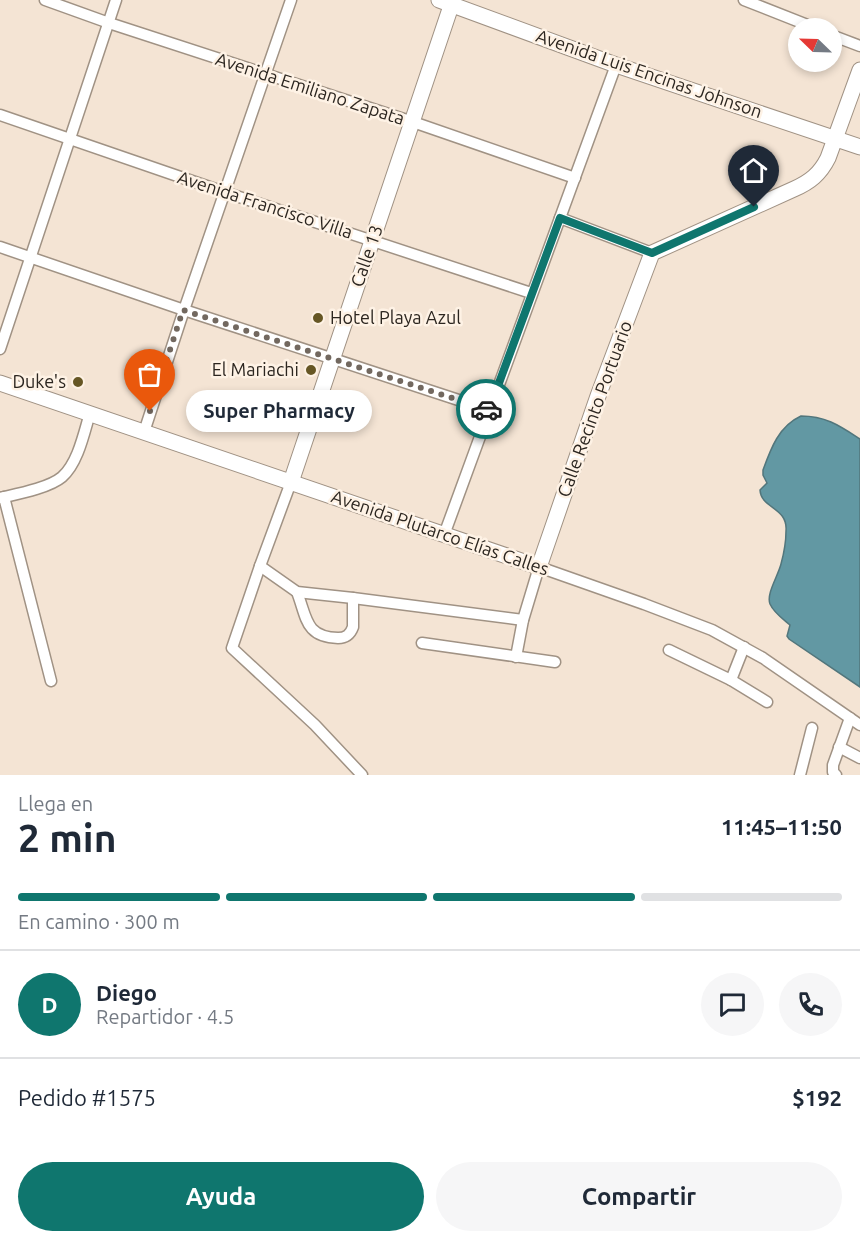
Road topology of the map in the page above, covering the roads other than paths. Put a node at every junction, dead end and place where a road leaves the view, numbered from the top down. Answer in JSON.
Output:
{"nodes":[{"id":1,"x":45,"y":0,"type":"edge"},
{"id":2,"x":116,"y":0,"type":"edge"},
{"id":3,"x":291,"y":0,"type":"edge"},
{"id":4,"x":744,"y":0,"type":"edge"},
{"id":5,"x":448,"y":1,"type":"edge"},
{"id":6,"x":790,"y":18,"type":"edge"},
{"id":7,"x":109,"y":23,"type":"junction"},
{"id":8,"x":842,"y":39,"type":"edge"},
{"id":9,"x":860,"y":46,"type":"edge"},
{"id":10,"x":616,"y":65,"type":"junction"},
{"id":11,"x":860,"y":70,"type":"edge"},
{"id":12,"x":265,"y":74,"type":"junction"},
{"id":13,"x":0,"y":115,"type":"edge"},
{"id":14,"x":412,"y":122,"type":"junction"},
{"id":15,"x":835,"y":138,"type":"junction"},
{"id":16,"x":70,"y":139,"type":"junction"},
{"id":17,"x":860,"y":147,"type":"edge"},
{"id":18,"x":575,"y":178,"type":"junction"},
{"id":19,"x":224,"y":192,"type":"junction"},
{"id":20,"x":560,"y":218,"type":"junction"},
{"id":21,"x":372,"y":240,"type":"junction"},
{"id":22,"x":0,"y":247,"type":"edge"},
{"id":23,"x":652,"y":253,"type":"junction"},
{"id":24,"x":31,"y":258,"type":"junction"},
{"id":25,"x":531,"y":293,"type":"junction"},
{"id":26,"x":183,"y":310,"type":"junction"},
{"id":27,"x":0,"y":349,"type":"edge"},
{"id":28,"x":332,"y":359,"type":"junction"},
{"id":29,"x":0,"y":383,"type":"edge"},
{"id":30,"x":489,"y":410,"type":"junction"},
{"id":31,"x":90,"y":413,"type":"junction"},
{"id":32,"x":144,"y":432,"type":"junction"},
{"id":33,"x":291,"y":482,"type":"junction"},
{"id":34,"x":2,"y":498,"type":"edge"},
{"id":35,"x":444,"y":535,"type":"junction"},
{"id":36,"x":260,"y":566,"type":"junction"},
{"id":37,"x":539,"y":567,"type":"junction"},
{"id":38,"x":297,"y":592,"type":"junction"},
{"id":39,"x":353,"y":598,"type":"junction"},
{"id":40,"x":523,"y":620,"type":"junction"},
{"id":41,"x":422,"y":643,"type":"dead end"},
{"id":42,"x":744,"y":647,"type":"junction"},
{"id":43,"x":669,"y":650,"type":"dead end"},
{"id":44,"x":516,"y":657,"type":"junction"},
{"id":45,"x":555,"y":662,"type":"dead end"},
{"id":46,"x":730,"y":680,"type":"junction"},
{"id":47,"x":51,"y":681,"type":"dead end"},
{"id":48,"x":767,"y":702,"type":"dead end"},
{"id":49,"x":850,"y":718,"type":"junction"},
{"id":50,"x":860,"y":725,"type":"edge"},
{"id":51,"x":812,"y":728,"type":"dead end"},
{"id":52,"x":839,"y":747,"type":"junction"},
{"id":53,"x":860,"y":759,"type":"edge"},
{"id":54,"x":362,"y":775,"type":"edge"},
{"id":55,"x":800,"y":775,"type":"edge"},
{"id":56,"x":836,"y":775,"type":"edge"}],
"edges":[{"from":1,"to":7,"type":"street","name":"Avenida Emiliano Zapata"},
{"from":2,"to":7,"type":"street"},
{"from":3,"to":12,"type":"street"},
{"from":4,"to":6,"type":"street"},
{"from":5,"to":10,"type":"street","name":"Avenida Luis Encinas Johnson"},
{"from":5,"to":14,"type":"street","name":"Calle 13"},
{"from":7,"to":12,"type":"street","name":"Avenida Emiliano Zapata"},
{"from":7,"to":16,"type":"street"},
{"from":8,"to":9,"type":"street"},
{"from":10,"to":15,"type":"street","name":"Avenida Luis Encinas Johnson"},
{"from":10,"to":18,"type":"street"},
{"from":11,"to":15,"type":"street"},
{"from":12,"to":14,"type":"street","name":"Avenida Emiliano Zapata"},
{"from":12,"to":19,"type":"street"},
{"from":13,"to":16,"type":"street","name":"Avenida Francisco Villa"},
{"from":14,"to":18,"type":"street","name":"Avenida Emiliano Zapata"},
{"from":14,"to":21,"type":"street","name":"Calle 13"},
{"from":15,"to":17,"type":"street","name":"Avenida Luis Encinas Johnson"},
{"from":15,"to":23,"type":"street"},
{"from":16,"to":19,"type":"street","name":"Avenida Francisco Villa"},
{"from":16,"to":24,"type":"street"},
{"from":18,"to":20,"type":"street"},
{"from":19,"to":21,"type":"street","name":"Avenida Francisco Villa"},
{"from":19,"to":26,"type":"street"},
{"from":20,"to":23,"type":"street"},
{"from":20,"to":25,"type":"street"},
{"from":21,"to":25,"type":"street","name":"Avenida Francisco Villa"},
{"from":21,"to":28,"type":"street","name":"Calle 13"},
{"from":22,"to":24,"type":"street"},
{"from":23,"to":37,"type":"street","name":"Calle Recinto Portuario"},
{"from":24,"to":26,"type":"street"},
{"from":24,"to":27,"type":"street"},
{"from":25,"to":30,"type":"street"},
{"from":26,"to":28,"type":"street"},
{"from":26,"to":32,"type":"street"},
{"from":28,"to":30,"type":"street"},
{"from":28,"to":33,"type":"street","name":"Calle 13"},
{"from":29,"to":31,"type":"street","name":"Avenida Plutarco Elías Calles"},
{"from":30,"to":35,"type":"street"},
{"from":31,"to":32,"type":"street","name":"Avenida Plutarco Elías Calles"},
{"from":31,"to":34,"type":"street"},
{"from":32,"to":33,"type":"street","name":"Avenida Plutarco Elías Calles"},
{"from":33,"to":35,"type":"street","name":"Avenida Plutarco Elías Calles"},
{"from":33,"to":36,"type":"street","name":"Calle 13"},
{"from":34,"to":47,"type":"street"},
{"from":35,"to":37,"type":"street","name":"Avenida Plutarco Elías Calles"},
{"from":36,"to":38,"type":"street"},
{"from":36,"to":54,"type":"street","name":"Calle 13"},
{"from":37,"to":40,"type":"street"},
{"from":37,"to":42,"type":"street","name":"Avenida Plutarco Elías Calles"},
{"from":38,"to":39,"type":"street"},
{"from":38,"to":39,"type":"street"},
{"from":39,"to":40,"type":"street"},
{"from":40,"to":44,"type":"street"},
{"from":41,"to":44,"type":"street"},
{"from":42,"to":46,"type":"street"},
{"from":42,"to":49,"type":"street","name":"Avenida Plutarco Elías Calles"},
{"from":43,"to":46,"type":"street"},
{"from":44,"to":45,"type":"street"},
{"from":46,"to":48,"type":"street"},
{"from":49,"to":50,"type":"street","name":"Avenida Plutarco Elías Calles"},
{"from":49,"to":52,"type":"street"},
{"from":51,"to":55,"type":"street"},
{"from":52,"to":53,"type":"street"},
{"from":52,"to":56,"type":"street"}]}
